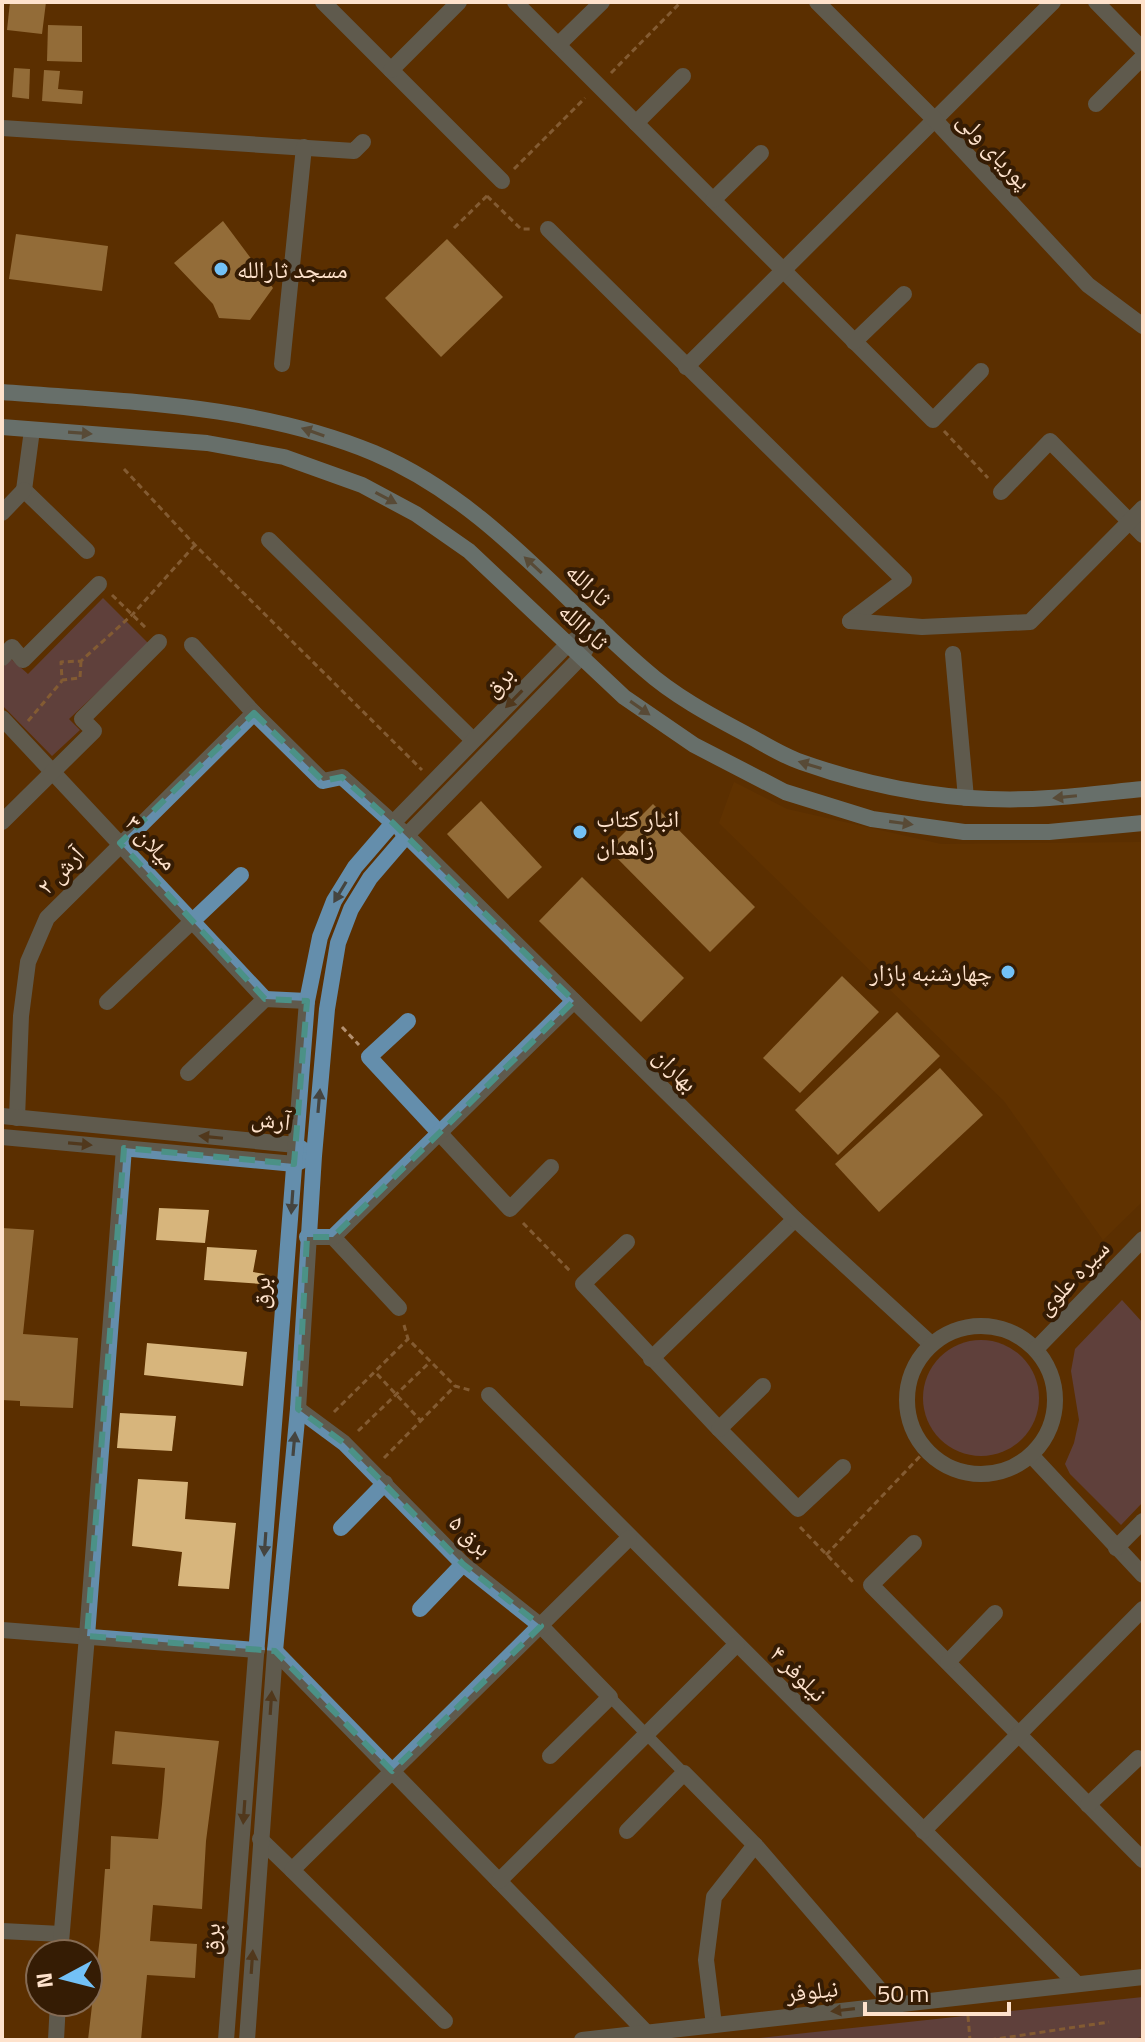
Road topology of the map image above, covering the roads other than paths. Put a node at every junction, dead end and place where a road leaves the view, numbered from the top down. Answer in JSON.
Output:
{"nodes":[{"id":1,"x":323,"y":2,"type":"edge"},
{"id":2,"x":459,"y":2,"type":"edge"},
{"id":3,"x":515,"y":2,"type":"edge"},
{"id":4,"x":602,"y":2,"type":"edge"},
{"id":5,"x":817,"y":2,"type":"edge"},
{"id":6,"x":1053,"y":2,"type":"edge"},
{"id":7,"x":1096,"y":2,"type":"edge"},
{"id":8,"x":558,"y":45,"type":"junction"},
{"id":9,"x":1143,"y":50,"type":"edge"},
{"id":10,"x":1143,"y":57,"type":"edge"},
{"id":11,"x":391,"y":70,"type":"junction"},
{"id":12,"x":683,"y":76,"type":"dead end"},
{"id":13,"x":1096,"y":104,"type":"dead end"},
{"id":14,"x":934,"y":119,"type":"junction"},
{"id":15,"x":636,"y":123,"type":"junction"},
{"id":16,"x":2,"y":128,"type":"edge"},
{"id":17,"x":363,"y":142,"type":"dead end"},
{"id":18,"x":304,"y":147,"type":"junction"},
{"id":19,"x":761,"y":153,"type":"dead end"},
{"id":20,"x":502,"y":181,"type":"road end"},
{"id":21,"x":713,"y":200,"type":"junction"},
{"id":22,"x":548,"y":229,"type":"road end"},
{"id":23,"x":784,"y":271,"type":"junction"},
{"id":24,"x":904,"y":294,"type":"dead end"},
{"id":25,"x":1143,"y":326,"type":"edge"},
{"id":26,"x":854,"y":342,"type":"junction"},
{"id":27,"x":282,"y":364,"type":"dead end"},
{"id":28,"x":686,"y":367,"type":"junction"},
{"id":29,"x":981,"y":371,"type":"dead end"},
{"id":30,"x":2,"y":392,"type":"edge"},
{"id":31,"x":2,"y":427,"type":"edge"},
{"id":32,"x":32,"y":430,"type":"junction"},
{"id":33,"x":24,"y":490,"type":"junction"},
{"id":34,"x":1001,"y":492,"type":"road end"},
{"id":35,"x":1143,"y":508,"type":"edge"},
{"id":36,"x":2,"y":513,"type":"edge"},
{"id":37,"x":1129,"y":521,"type":"junction"},
{"id":38,"x":1143,"y":535,"type":"edge"},
{"id":39,"x":269,"y":540,"type":"dead end"},
{"id":40,"x":87,"y":551,"type":"dead end"},
{"id":41,"x":99,"y":584,"type":"road end"},
{"id":42,"x":598,"y":626,"type":"junction"},
{"id":43,"x":159,"y":642,"type":"road end"},
{"id":44,"x":568,"y":644,"type":"junction"},
{"id":45,"x":192,"y":645,"type":"dead end"},
{"id":46,"x":953,"y":654,"type":"dead end"},
{"id":47,"x":582,"y":656,"type":"junction"},
{"id":48,"x":2,"y":658,"type":"edge"},
{"id":49,"x":254,"y":713,"type":"junction"},
{"id":50,"x":2,"y":718,"type":"edge"},
{"id":51,"x":473,"y":740,"type":"junction"},
{"id":52,"x":55,"y":771,"type":"junction"},
{"id":53,"x":1143,"y":789,"type":"edge"},
{"id":54,"x":966,"y":798,"type":"junction"},
{"id":55,"x":2,"y":822,"type":"edge"},
{"id":56,"x":393,"y":823,"type":"junction"},
{"id":57,"x":1143,"y":823,"type":"edge"},
{"id":58,"x":407,"y":835,"type":"junction"},
{"id":59,"x":120,"y":843,"type":"junction"},
{"id":60,"x":241,"y":875,"type":"dead end"},
{"id":61,"x":191,"y":922,"type":"junction"},
{"id":62,"x":265,"y":999,"type":"junction"},
{"id":63,"x":307,"y":1001,"type":"junction"},
{"id":64,"x":574,"y":1001,"type":"junction"},
{"id":65,"x":107,"y":1002,"type":"dead end"},
{"id":66,"x":408,"y":1021,"type":"dead end"},
{"id":67,"x":188,"y":1073,"type":"dead end"},
{"id":68,"x":10,"y":1117,"type":"edge"},
{"id":69,"x":439,"y":1131,"type":"junction"},
{"id":70,"x":9,"y":1138,"type":"edge"},
{"id":71,"x":296,"y":1145,"type":"junction"},
{"id":72,"x":124,"y":1148,"type":"junction"},
{"id":73,"x":314,"y":1156,"type":"junction"},
{"id":74,"x":295,"y":1164,"type":"junction"},
{"id":75,"x":551,"y":1167,"type":"dead end"},
{"id":76,"x":795,"y":1219,"type":"junction"},
{"id":77,"x":307,"y":1237,"type":"junction"},
{"id":78,"x":333,"y":1237,"type":"junction"},
{"id":79,"x":1143,"y":1239,"type":"edge"},
{"id":80,"x":627,"y":1242,"type":"dead end"},
{"id":81,"x":399,"y":1308,"type":"road end"},
{"id":82,"x":931,"y":1344,"type":"junction"},
{"id":83,"x":1036,"y":1349,"type":"junction"},
{"id":84,"x":651,"y":1359,"type":"junction"},
{"id":85,"x":763,"y":1386,"type":"dead end"},
{"id":86,"x":489,"y":1395,"type":"road end"},
{"id":87,"x":298,"y":1409,"type":"junction"},
{"id":88,"x":719,"y":1429,"type":"junction"},
{"id":89,"x":1031,"y":1455,"type":"junction"},
{"id":90,"x":843,"y":1467,"type":"dead end"},
{"id":91,"x":385,"y":1483,"type":"junction"},
{"id":92,"x":1143,"y":1521,"type":"edge"},
{"id":93,"x":341,"y":1528,"type":"dead end"},
{"id":94,"x":629,"y":1538,"type":"junction"},
{"id":95,"x":914,"y":1543,"type":"dead end"},
{"id":96,"x":1116,"y":1548,"type":"junction"},
{"id":97,"x":463,"y":1564,"type":"junction"},
{"id":98,"x":1143,"y":1575,"type":"edge"},
{"id":99,"x":420,"y":1609,"type":"dead end"},
{"id":100,"x":1143,"y":1609,"type":"edge"},
{"id":101,"x":995,"y":1613,"type":"dead end"},
{"id":102,"x":541,"y":1626,"type":"junction"},
{"id":103,"x":2,"y":1630,"type":"edge"},
{"id":104,"x":87,"y":1636,"type":"junction"},
{"id":105,"x":737,"y":1644,"type":"junction"},
{"id":106,"x":257,"y":1650,"type":"junction"},
{"id":107,"x":275,"y":1651,"type":"junction"},
{"id":108,"x":948,"y":1662,"type":"junction"},
{"id":109,"x":610,"y":1697,"type":"junction"},
{"id":110,"x":648,"y":1734,"type":"junction"},
{"id":111,"x":1019,"y":1735,"type":"junction"},
{"id":112,"x":550,"y":1756,"type":"dead end"},
{"id":113,"x":1138,"y":1758,"type":"dead end"},
{"id":114,"x":392,"y":1771,"type":"junction"},
{"id":115,"x":684,"y":1773,"type":"junction"},
{"id":116,"x":1088,"y":1805,"type":"junction"},
{"id":117,"x":627,"y":1831,"type":"dead end"},
{"id":118,"x":923,"y":1831,"type":"junction"},
{"id":119,"x":260,"y":1839,"type":"junction"},
{"id":120,"x":755,"y":1845,"type":"junction"},
{"id":121,"x":1143,"y":1860,"type":"edge"},
{"id":122,"x":292,"y":1870,"type":"junction"},
{"id":123,"x":499,"y":1881,"type":"junction"},
{"id":124,"x":2,"y":1931,"type":"edge"},
{"id":125,"x":61,"y":1934,"type":"junction"},
{"id":126,"x":61,"y":1938,"type":"edge"},
{"id":127,"x":1143,"y":1977,"type":"edge"},
{"id":128,"x":1077,"y":1984,"type":"junction"},
{"id":129,"x":893,"y":2005,"type":"junction"},
{"id":130,"x":57,"y":2018,"type":"edge"},
{"id":131,"x":445,"y":2021,"type":"dead end"},
{"id":132,"x":714,"y":2025,"type":"junction"},
{"id":133,"x":647,"y":2033,"type":"junction"},
{"id":134,"x":56,"y":2040,"type":"edge"},
{"id":135,"x":226,"y":2040,"type":"edge"},
{"id":136,"x":247,"y":2040,"type":"edge"},
{"id":137,"x":582,"y":2040,"type":"edge"}],
"edges":[{"from":1,"to":11,"type":"street"},
{"from":2,"to":11,"type":"street"},
{"from":3,"to":8,"type":"street"},
{"from":4,"to":8,"type":"street"},
{"from":5,"to":14,"type":"street","name":"پوریای ولی"},
{"from":6,"to":14,"type":"street"},
{"from":7,"to":9,"type":"street"},
{"from":8,"to":15,"type":"street"},
{"from":10,"to":13,"type":"street"},
{"from":11,"to":20,"type":"street"},
{"from":12,"to":15,"type":"street"},
{"from":14,"to":23,"type":"street"},
{"from":14,"to":25,"type":"street","name":"پوریای ولی"},
{"from":15,"to":21,"type":"street"},
{"from":16,"to":18,"type":"street"},
{"from":17,"to":18,"type":"street"},
{"from":18,"to":27,"type":"street"},
{"from":19,"to":21,"type":"street"},
{"from":21,"to":23,"type":"street"},
{"from":22,"to":28,"type":"street"},
{"from":23,"to":26,"type":"street"},
{"from":23,"to":28,"type":"street"},
{"from":24,"to":26,"type":"street"},
{"from":26,"to":29,"type":"street"},
{"from":28,"to":37,"type":"street"},
{"from":42,"to":30,"type":"main road","name":"ثارالله","one_way":true},
{"from":31,"to":32,"type":"main road","name":"ثاراالله"},
{"from":32,"to":33,"type":"street"},
{"from":32,"to":44,"type":"main road","name":"ثاراالله","one_way":true},
{"from":33,"to":36,"type":"street"},
{"from":33,"to":40,"type":"street"},
{"from":34,"to":37,"type":"street"},
{"from":35,"to":37,"type":"street"},
{"from":37,"to":38,"type":"street"},
{"from":39,"to":51,"type":"street"},
{"from":41,"to":48,"type":"street"},
{"from":42,"to":44,"type":"street","name":"برق"},
{"from":42,"to":47,"type":"street","name":"برق"},
{"from":54,"to":42,"type":"main road","name":"ثارالله","one_way":true},
{"from":43,"to":52,"type":"street"},
{"from":44,"to":47,"type":"main road","name":"ثاراالله"},
{"from":44,"to":51,"type":"street","name":"برق","one_way":true},
{"from":45,"to":49,"type":"street"},
{"from":46,"to":54,"type":"street"},
{"from":47,"to":57,"type":"main road","name":"ثاراالله","one_way":true},
{"from":47,"to":58,"type":"street","name":"برق"},
{"from":49,"to":56,"type":"street","name":"بهاران"},
{"from":49,"to":59,"type":"street","name":"آرش ۲"},
{"from":50,"to":52,"type":"street","name":"میلان ۳"},
{"from":51,"to":56,"type":"street","name":"برق"},
{"from":52,"to":55,"type":"street"},
{"from":52,"to":59,"type":"street","name":"میلان ۳"},
{"from":53,"to":54,"type":"main road","name":"ثارالله","one_way":true},
{"from":56,"to":58,"type":"street","name":"بهاران"},
{"from":56,"to":63,"type":"street","name":"برق","one_way":true},
{"from":58,"to":64,"type":"street","name":"بهاران"},
{"from":73,"to":58,"type":"street","name":"برق","one_way":true},
{"from":59,"to":61,"type":"street","name":"میلان ۳"},
{"from":59,"to":68,"type":"street","name":"آرش ۲"},
{"from":60,"to":61,"type":"street"},
{"from":61,"to":62,"type":"street","name":"میلان ۳"},
{"from":61,"to":65,"type":"street"},
{"from":62,"to":63,"type":"street"},
{"from":62,"to":67,"type":"street"},
{"from":63,"to":71,"type":"street","name":"برق"},
{"from":64,"to":69,"type":"street"},
{"from":64,"to":76,"type":"street","name":"بهاران"},
{"from":66,"to":69,"type":"street"},
{"from":68,"to":70,"type":"street","name":"آرش ۲"},
{"from":71,"to":68,"type":"street","name":"آرش","one_way":true},
{"from":69,"to":75,"type":"street"},
{"from":69,"to":78,"type":"street"},
{"from":70,"to":72,"type":"street","name":"آرش","one_way":true},
{"from":71,"to":73,"type":"street","name":"آرش"},
{"from":71,"to":74,"type":"street","name":"برق"},
{"from":72,"to":74,"type":"street","name":"آرش"},
{"from":72,"to":104,"type":"street"},
{"from":73,"to":74,"type":"street","name":"آرش"},
{"from":73,"to":77,"type":"street","name":"برق"},
{"from":74,"to":106,"type":"street","name":"برق","one_way":true},
{"from":76,"to":82,"type":"street","name":"بهاران"},
{"from":76,"to":84,"type":"street"},
{"from":77,"to":78,"type":"street"},
{"from":77,"to":87,"type":"street","name":"برق"},
{"from":78,"to":81,"type":"street"},
{"from":79,"to":83,"type":"street","name":"سیره علوی"},
{"from":80,"to":84,"type":"street"},
{"from":82,"to":83,"type":"street"},
{"from":82,"to":89,"type":"street"},
{"from":83,"to":89,"type":"street"},
{"from":84,"to":88,"type":"street"},
{"from":85,"to":88,"type":"street"},
{"from":86,"to":94,"type":"street","name":"نیلوفر ۴"},
{"from":87,"to":91,"type":"street","name":"برق ۵"},
{"from":107,"to":87,"type":"street","name":"برق","one_way":true},
{"from":88,"to":90,"type":"street"},
{"from":89,"to":96,"type":"street"},
{"from":91,"to":93,"type":"street"},
{"from":91,"to":97,"type":"street","name":"برق ۵"},
{"from":92,"to":96,"type":"street"},
{"from":94,"to":102,"type":"street"},
{"from":94,"to":105,"type":"street","name":"نیلوفر ۴"},
{"from":95,"to":108,"type":"street"},
{"from":96,"to":98,"type":"street"},
{"from":97,"to":99,"type":"street"},
{"from":97,"to":102,"type":"street","name":"برق ۵"},
{"from":100,"to":111,"type":"street"},
{"from":101,"to":108,"type":"street"},
{"from":102,"to":109,"type":"street","name":"برق ۵"},
{"from":102,"to":114,"type":"street"},
{"from":103,"to":104,"type":"street"},
{"from":104,"to":106,"type":"street"},
{"from":104,"to":125,"type":"street"},
{"from":105,"to":110,"type":"street"},
{"from":105,"to":118,"type":"street","name":"نیلوفر ۴"},
{"from":106,"to":107,"type":"street"},
{"from":106,"to":135,"type":"street","name":"برق","one_way":true},
{"from":107,"to":114,"type":"street"},
{"from":119,"to":107,"type":"street","name":"برق","one_way":true},
{"from":108,"to":111,"type":"street"},
{"from":109,"to":110,"type":"lane"},
{"from":109,"to":112,"type":"street"},
{"from":110,"to":115,"type":"lane"},
{"from":110,"to":123,"type":"street"},
{"from":111,"to":116,"type":"street"},
{"from":111,"to":118,"type":"street"},
{"from":113,"to":116,"type":"street"},
{"from":114,"to":122,"type":"street"},
{"from":114,"to":123,"type":"street"},
{"from":115,"to":117,"type":"street"},
{"from":115,"to":120,"type":"street"},
{"from":116,"to":121,"type":"street"},
{"from":118,"to":128,"type":"street","name":"نیلوفر ۴"},
{"from":119,"to":122,"type":"street"},
{"from":136,"to":119,"type":"street","name":"برق","one_way":true},
{"from":120,"to":129,"type":"street"},
{"from":120,"to":132,"type":"street"},
{"from":122,"to":131,"type":"street"},
{"from":123,"to":133,"type":"street"},
{"from":124,"to":125,"type":"street"},
{"from":125,"to":126,"type":"street"},
{"from":127,"to":128,"type":"street","name":"نیلوفر"},
{"from":128,"to":129,"type":"street","name":"نیلوفر"},
{"from":129,"to":132,"type":"street","name":"نیلوفر","one_way":true},
{"from":130,"to":134,"type":"street"},
{"from":132,"to":133,"type":"street","name":"نیلوفر"},
{"from":133,"to":137,"type":"street","name":"نیلوفر"}]}
